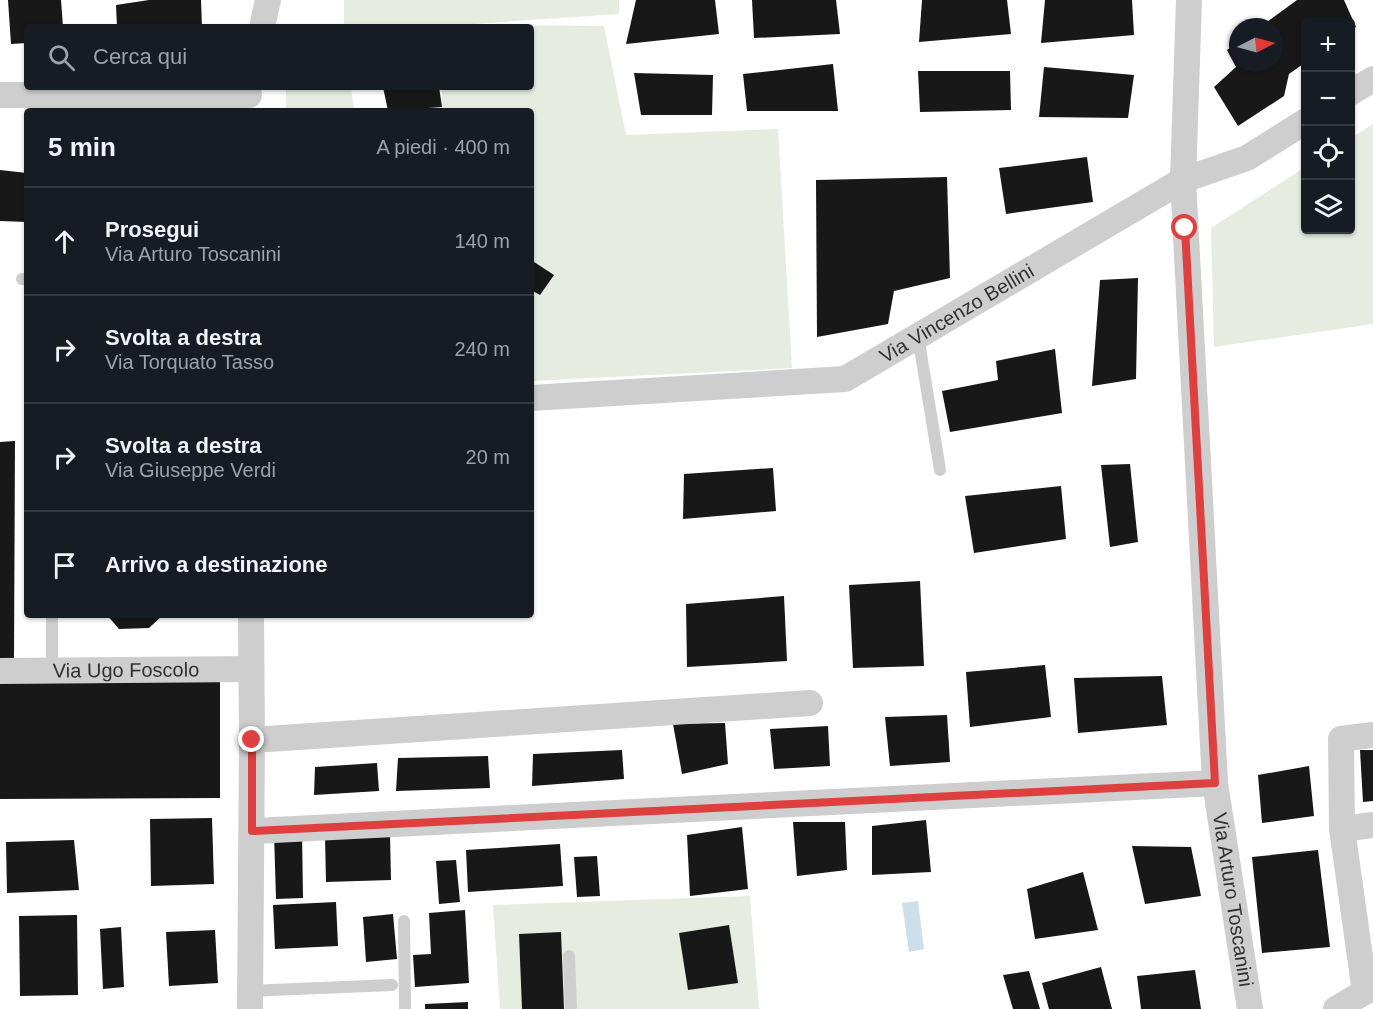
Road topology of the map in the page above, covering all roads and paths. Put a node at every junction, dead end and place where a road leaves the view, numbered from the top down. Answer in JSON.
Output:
{"nodes":[{"id":1,"x":268,"y":0,"type":"edge"},
{"id":2,"x":1189,"y":0,"type":"edge"},
{"id":3,"x":263,"y":24,"type":"edge"},
{"id":4,"x":1373,"y":79,"type":"edge"},
{"id":5,"x":1355,"y":90,"type":"edge"},
{"id":6,"x":0,"y":95,"type":"edge"},
{"id":7,"x":249,"y":98,"type":"edge"},
{"id":8,"x":1301,"y":124,"type":"edge"},
{"id":9,"x":1183,"y":180,"type":"junction"},
{"id":10,"x":918,"y":336,"type":"junction"},
{"id":11,"x":534,"y":398,"type":"edge"},
{"id":12,"x":940,"y":470,"type":"dead end"},
{"id":13,"x":52,"y":618,"type":"edge"},
{"id":14,"x":251,"y":618,"type":"edge"},
{"id":15,"x":251,"y":669,"type":"junction"},
{"id":16,"x":0,"y":671,"type":"edge"},
{"id":17,"x":52,"y":671,"type":"junction"},
{"id":18,"x":810,"y":703,"type":"dead end"},
{"id":19,"x":1373,"y":735,"type":"edge"},
{"id":20,"x":252,"y":740,"type":"junction"},
{"id":21,"x":1215,"y":783,"type":"junction"},
{"id":22,"x":1373,"y":825,"type":"edge"},
{"id":23,"x":1342,"y":829,"type":"junction"},
{"id":24,"x":252,"y":831,"type":"junction"},
{"id":25,"x":404,"y":921,"type":"dead end"},
{"id":26,"x":568,"y":956,"type":"dead end"},
{"id":27,"x":392,"y":985,"type":"dead end"},
{"id":28,"x":1369,"y":990,"type":"edge"},
{"id":29,"x":250,"y":1000,"type":"edge"},
{"id":30,"x":405,"y":1009,"type":"edge"},
{"id":31,"x":571,"y":1009,"type":"edge"},
{"id":32,"x":1250,"y":1009,"type":"edge"},
{"id":33,"x":1336,"y":1009,"type":"edge"}],
"edges":[{"from":1,"to":3,"type":"street"},
{"from":2,"to":9,"type":"street"},
{"from":4,"to":5,"type":"street"},
{"from":6,"to":7,"type":"street"},
{"from":8,"to":9,"type":"street","name":"Via Vincenzo Bellini"},
{"from":9,"to":10,"type":"street","name":"Via Vincenzo Bellini"},
{"from":9,"to":21,"type":"street","name":"Via Arturo Toscanini"},
{"from":10,"to":11,"type":"street","name":"Via Vincenzo Bellini"},
{"from":10,"to":12,"type":"lane"},
{"from":13,"to":17,"type":"lane"},
{"from":14,"to":15,"type":"street"},
{"from":15,"to":17,"type":"street","name":"Via Ugo Foscolo"},
{"from":15,"to":20,"type":"street"},
{"from":16,"to":17,"type":"street","name":"Via Ugo Foscolo"},
{"from":18,"to":20,"type":"street"},
{"from":19,"to":23,"type":"street"},
{"from":20,"to":24,"type":"street"},
{"from":21,"to":24,"type":"street"},
{"from":21,"to":32,"type":"street","name":"Via Arturo Toscanini"},
{"from":22,"to":23,"type":"street"},
{"from":23,"to":28,"type":"street"},
{"from":24,"to":29,"type":"street"},
{"from":25,"to":30,"type":"lane"},
{"from":26,"to":31,"type":"lane"},
{"from":27,"to":29,"type":"lane"},
{"from":28,"to":33,"type":"street"}]}
